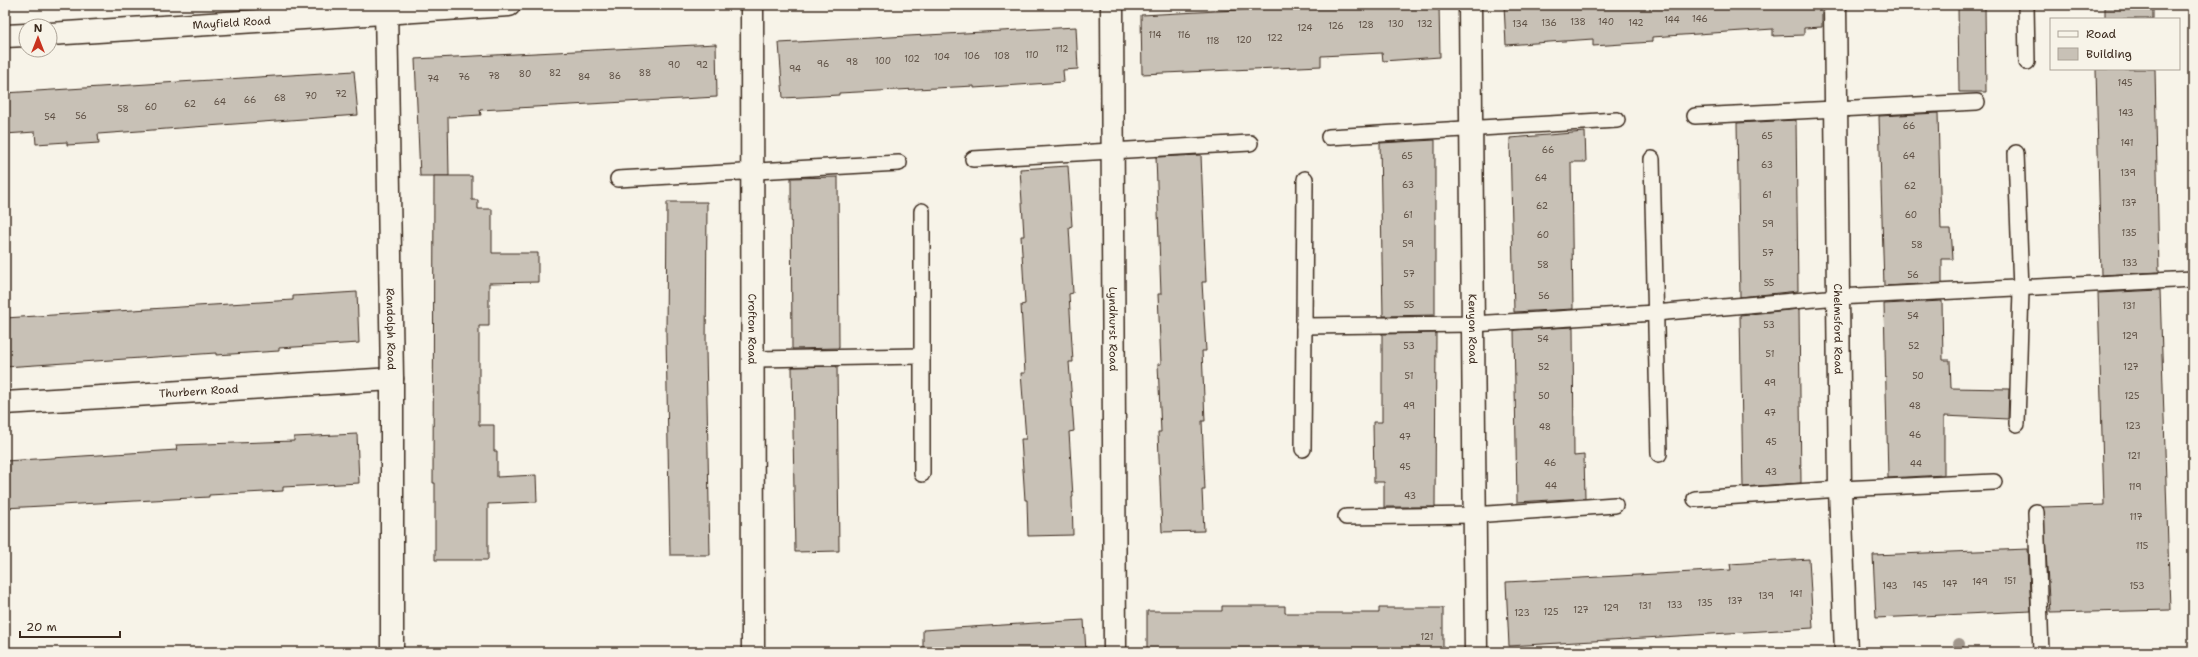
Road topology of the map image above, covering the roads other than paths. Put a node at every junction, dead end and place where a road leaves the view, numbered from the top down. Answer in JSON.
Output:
{"nodes":[{"id":1,"x":509,"y":5,"type":"edge"},
{"id":2,"x":752,"y":5,"type":"edge"},
{"id":3,"x":1112,"y":5,"type":"edge"},
{"id":4,"x":1470,"y":5,"type":"edge"},
{"id":5,"x":1835,"y":5,"type":"edge"},
{"id":6,"x":2026,"y":5,"type":"edge"},
{"id":7,"x":386,"y":9,"type":"edge"},
{"id":8,"x":58,"y":33,"type":"edge"},
{"id":9,"x":18,"y":35,"type":"edge"},
{"id":10,"x":5,"y":36,"type":"edge"},
{"id":11,"x":2027,"y":62,"type":"dead end"},
{"id":12,"x":1977,"y":102,"type":"dead end"},
{"id":13,"x":1836,"y":109,"type":"junction"},
{"id":14,"x":1695,"y":116,"type":"dead end"},
{"id":15,"x":1618,"y":120,"type":"dead end"},
{"id":16,"x":1471,"y":130,"type":"junction"},
{"id":17,"x":1329,"y":137,"type":"dead end"},
{"id":18,"x":1250,"y":143,"type":"dead end"},
{"id":19,"x":1113,"y":151,"type":"junction"},
{"id":20,"x":2016,"y":153,"type":"dead end"},
{"id":21,"x":973,"y":159,"type":"dead end"},
{"id":22,"x":1652,"y":159,"type":"dead end"},
{"id":23,"x":899,"y":163,"type":"dead end"},
{"id":24,"x":752,"y":170,"type":"junction"},
{"id":25,"x":618,"y":179,"type":"dead end"},
{"id":26,"x":1305,"y":179,"type":"dead end"},
{"id":27,"x":922,"y":211,"type":"dead end"},
{"id":28,"x":2193,"y":279,"type":"edge"},
{"id":29,"x":2021,"y":290,"type":"junction"},
{"id":30,"x":1838,"y":297,"type":"junction"},
{"id":31,"x":1655,"y":313,"type":"junction"},
{"id":32,"x":1472,"y":324,"type":"junction"},
{"id":33,"x":1304,"y":326,"type":"junction"},
{"id":34,"x":920,"y":356,"type":"junction"},
{"id":35,"x":753,"y":359,"type":"junction"},
{"id":36,"x":392,"y":379,"type":"junction"},
{"id":37,"x":5,"y":403,"type":"edge"},
{"id":38,"x":2017,"y":424,"type":"dead end"},
{"id":39,"x":1303,"y":449,"type":"dead end"},
{"id":40,"x":1659,"y":454,"type":"dead end"},
{"id":41,"x":922,"y":474,"type":"dead end"},
{"id":42,"x":1994,"y":482,"type":"dead end"},
{"id":43,"x":1840,"y":489,"type":"junction"},
{"id":44,"x":1695,"y":499,"type":"dead end"},
{"id":45,"x":1615,"y":505,"type":"dead end"},
{"id":46,"x":2036,"y":512,"type":"dead end"},
{"id":47,"x":1473,"y":515,"type":"junction"},
{"id":48,"x":1346,"y":517,"type":"dead end"},
{"id":49,"x":392,"y":652,"type":"edge"},
{"id":50,"x":753,"y":652,"type":"edge"},
{"id":51,"x":1115,"y":652,"type":"edge"},
{"id":52,"x":1476,"y":652,"type":"edge"},
{"id":53,"x":1846,"y":652,"type":"edge"},
{"id":54,"x":2041,"y":652,"type":"edge"}],
"edges":[{"from":1,"to":7,"type":"street","name":"Mayfield Road"},
{"from":2,"to":24,"type":"street","name":"Crofton Road"},
{"from":3,"to":19,"type":"street","name":"Lyndhurst Road"},
{"from":4,"to":16,"type":"street","name":"Kenyon Road"},
{"from":5,"to":13,"type":"street","name":"Chelmsford Road"},
{"from":6,"to":11,"type":"lane"},
{"from":7,"to":8,"type":"street","name":"Mayfield Road"},
{"from":7,"to":36,"type":"street","name":"Randolph Road"},
{"from":9,"to":10,"type":"street"},
{"from":12,"to":13,"type":"lane"},
{"from":13,"to":14,"type":"lane"},
{"from":13,"to":30,"type":"street","name":"Chelmsford Road"},
{"from":15,"to":16,"type":"lane"},
{"from":16,"to":17,"type":"lane"},
{"from":16,"to":32,"type":"street","name":"Kenyon Road"},
{"from":18,"to":19,"type":"lane"},
{"from":19,"to":21,"type":"lane"},
{"from":19,"to":51,"type":"street","name":"Lyndhurst Road"},
{"from":20,"to":29,"type":"lane"},
{"from":22,"to":31,"type":"lane"},
{"from":23,"to":24,"type":"lane"},
{"from":24,"to":25,"type":"lane"},
{"from":24,"to":35,"type":"street","name":"Crofton Road"},
{"from":26,"to":33,"type":"lane"},
{"from":27,"to":34,"type":"lane"},
{"from":28,"to":29,"type":"lane"},
{"from":29,"to":30,"type":"lane"},
{"from":29,"to":38,"type":"lane"},
{"from":30,"to":31,"type":"lane"},
{"from":30,"to":43,"type":"street","name":"Chelmsford Road"},
{"from":31,"to":32,"type":"lane"},
{"from":31,"to":40,"type":"lane"},
{"from":32,"to":33,"type":"lane"},
{"from":32,"to":47,"type":"street","name":"Kenyon Road"},
{"from":33,"to":39,"type":"lane"},
{"from":34,"to":35,"type":"lane"},
{"from":34,"to":41,"type":"lane"},
{"from":35,"to":50,"type":"street","name":"Crofton Road"},
{"from":36,"to":37,"type":"street","name":"Thurbern Road"},
{"from":36,"to":49,"type":"street","name":"Randolph Road"},
{"from":42,"to":43,"type":"lane"},
{"from":43,"to":44,"type":"lane"},
{"from":43,"to":53,"type":"street","name":"Chelmsford Road"},
{"from":45,"to":47,"type":"lane"},
{"from":46,"to":54,"type":"lane"},
{"from":47,"to":48,"type":"lane"},
{"from":47,"to":52,"type":"street","name":"Kenyon Road"}]}
